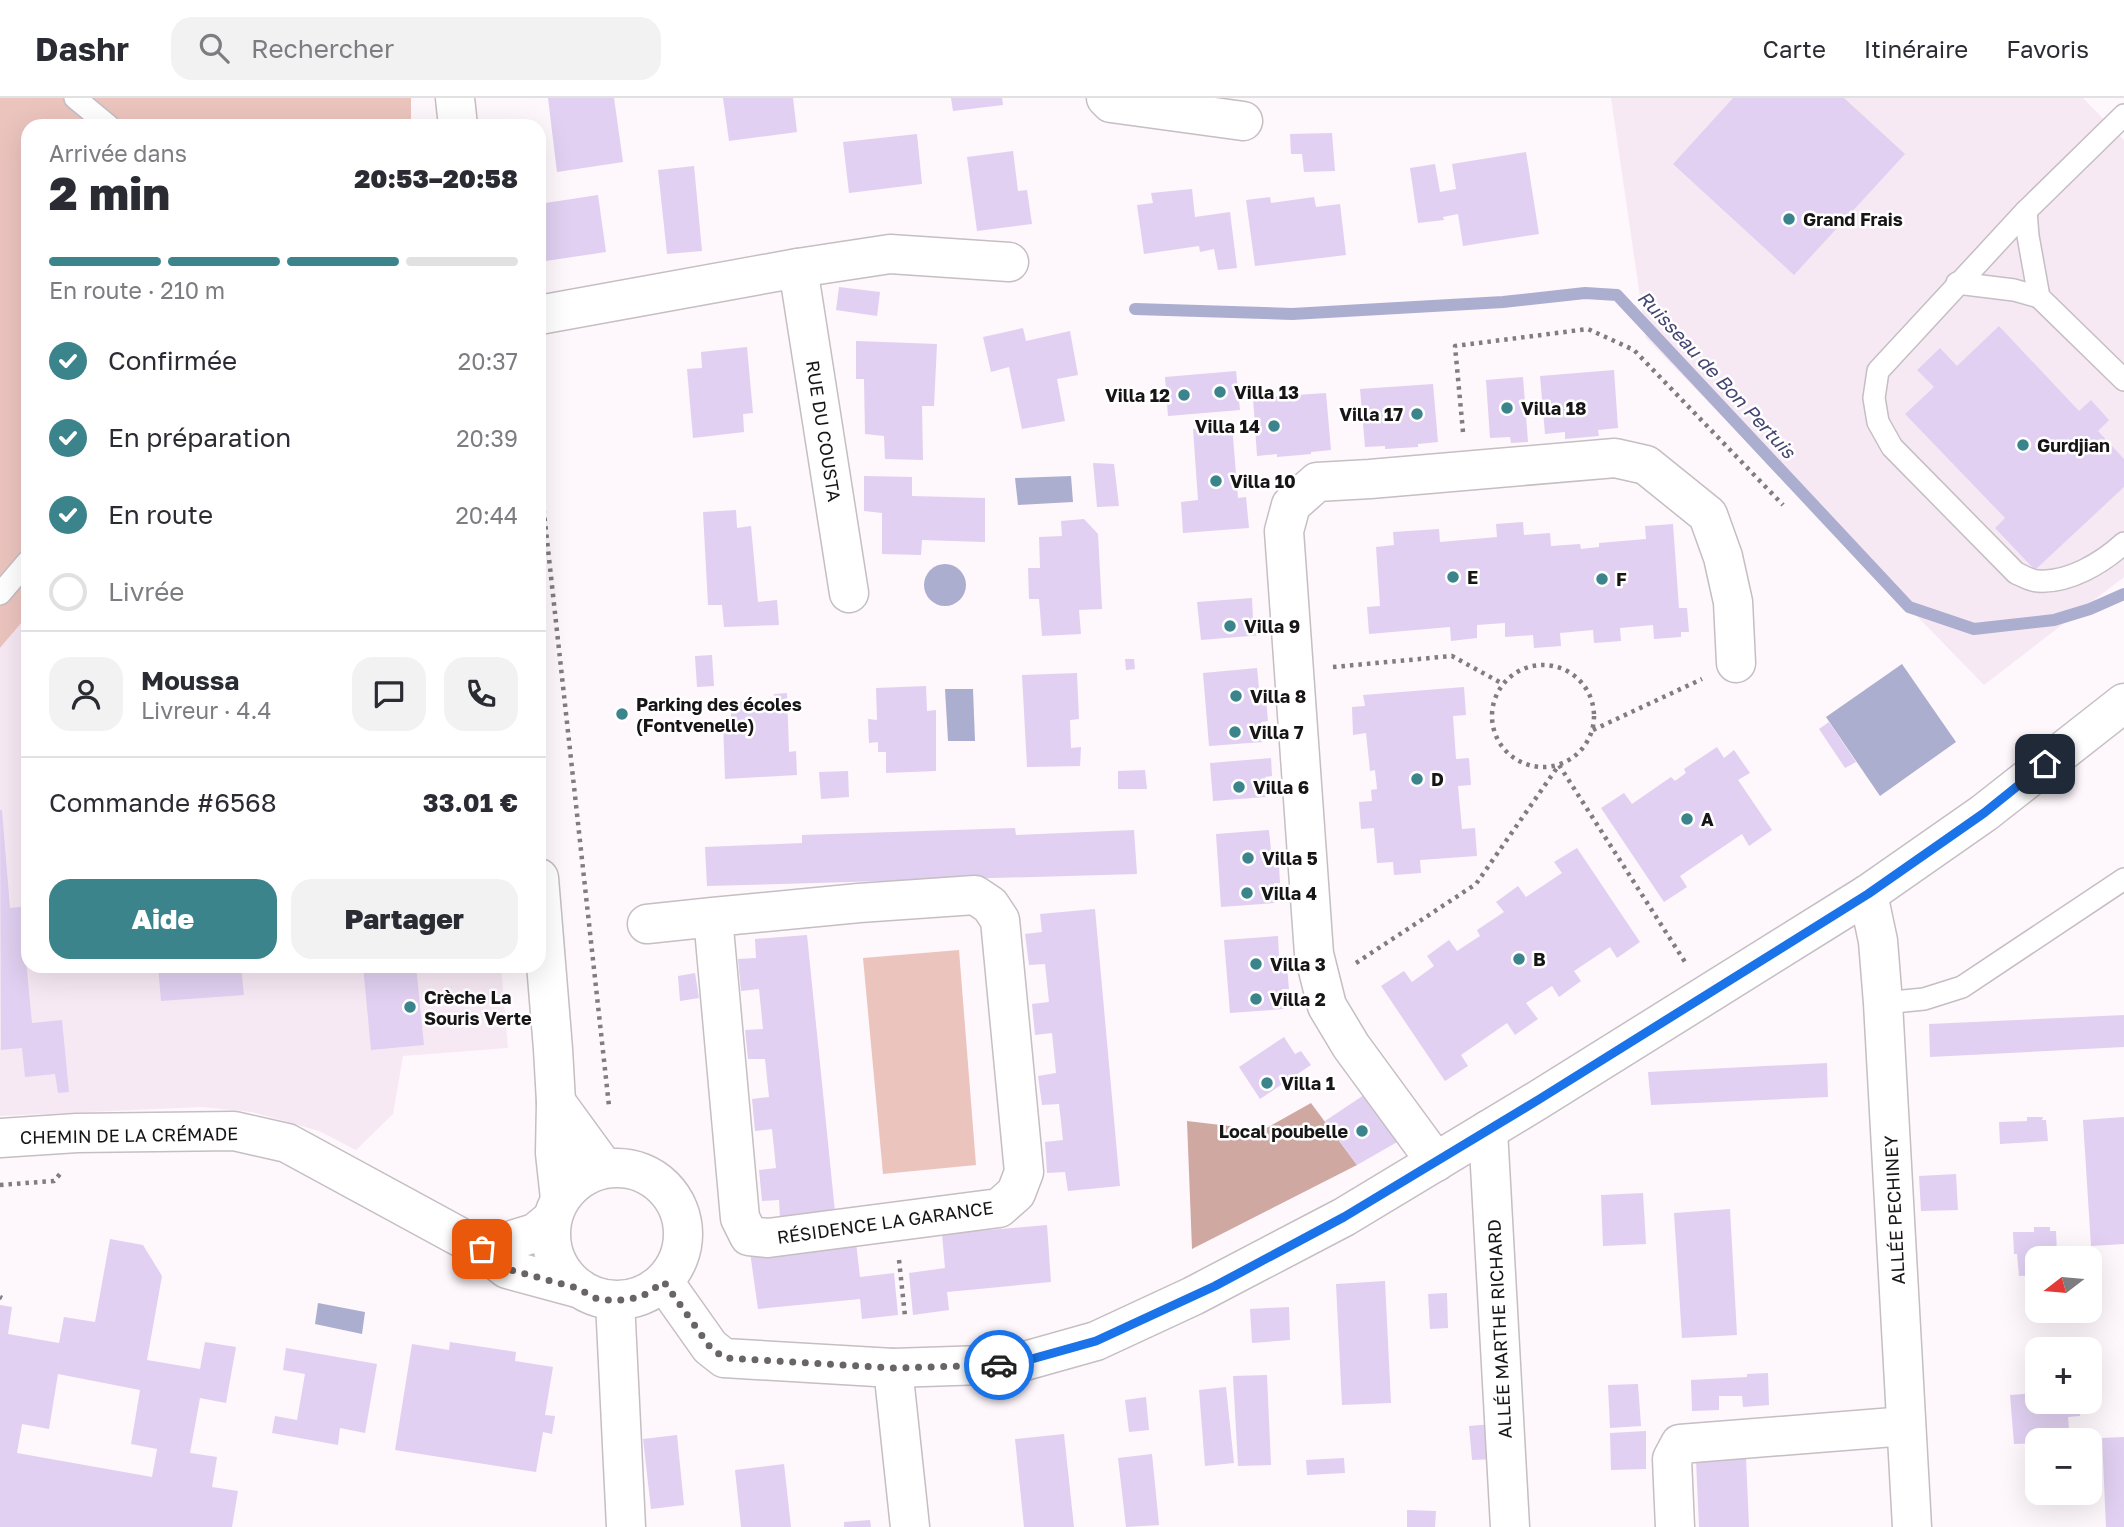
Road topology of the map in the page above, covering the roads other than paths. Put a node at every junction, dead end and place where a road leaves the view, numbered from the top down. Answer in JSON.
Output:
{"nodes":[{"id":1,"x":75,"y":98,"type":"edge"},
{"id":2,"x":455,"y":98,"type":"edge"},
{"id":3,"x":1106,"y":98,"type":"edge"},
{"id":4,"x":2124,"y":115,"type":"edge"},
{"id":5,"x":100,"y":119,"type":"edge"},
{"id":6,"x":457,"y":119,"type":"edge"},
{"id":7,"x":1243,"y":121,"type":"dead end"},
{"id":8,"x":2026,"y":211,"type":"junction"},
{"id":9,"x":1009,"y":262,"type":"dead end"},
{"id":10,"x":798,"y":268,"type":"junction"},
{"id":11,"x":1957,"y":284,"type":"junction"},
{"id":12,"x":2039,"y":298,"type":"junction"},
{"id":13,"x":546,"y":314,"type":"edge"},
{"id":14,"x":2124,"y":380,"type":"edge"},
{"id":15,"x":2124,"y":543,"type":"edge"},
{"id":16,"x":21,"y":569,"type":"edge"},
{"id":17,"x":849,"y":593,"type":"dead end"},
{"id":18,"x":0,"y":594,"type":"edge"},
{"id":19,"x":1736,"y":663,"type":"road end"},
{"id":20,"x":2124,"y":703,"type":"edge"},
{"id":21,"x":2124,"y":878,"type":"edge"},
{"id":22,"x":1868,"y":894,"type":"junction"},
{"id":23,"x":713,"y":917,"type":"junction"},
{"id":24,"x":647,"y":924,"type":"dead end"},
{"id":25,"x":546,"y":970,"type":"edge"},
{"id":26,"x":1882,"y":1003,"type":"junction"},
{"id":27,"x":556,"y":1102,"type":"junction"},
{"id":28,"x":1488,"y":1130,"type":"junction"},
{"id":29,"x":0,"y":1138,"type":"edge"},
{"id":30,"x":1436,"y":1162,"type":"junction"},
{"id":31,"x":604,"y":1168,"type":"junction"},
{"id":32,"x":556,"y":1209,"type":"junction"},
{"id":33,"x":482,"y":1249,"type":"junction"},
{"id":34,"x":664,"y":1282,"type":"junction"},
{"id":35,"x":577,"y":1288,"type":"junction"},
{"id":36,"x":615,"y":1301,"type":"junction"},
{"id":37,"x":893,"y":1368,"type":"junction"},
{"id":38,"x":1906,"y":1426,"type":"junction"},
{"id":39,"x":626,"y":1527,"type":"edge"},
{"id":40,"x":910,"y":1527,"type":"edge"},
{"id":41,"x":1510,"y":1527,"type":"edge"},
{"id":42,"x":1675,"y":1527,"type":"edge"},
{"id":43,"x":1912,"y":1527,"type":"edge"}],
"edges":[{"from":1,"to":5,"type":"lane"},
{"from":2,"to":6,"type":"street"},
{"from":3,"to":7,"type":"street"},
{"from":4,"to":8,"type":"lane"},
{"from":8,"to":11,"type":"lane"},
{"from":8,"to":12,"type":"lane"},
{"from":9,"to":10,"type":"street"},
{"from":10,"to":13,"type":"street"},
{"from":10,"to":17,"type":"street","name":"RUE DU COUSTA"},
{"from":11,"to":12,"type":"lane"},
{"from":11,"to":15,"type":"lane"},
{"from":12,"to":14,"type":"lane"},
{"from":16,"to":18,"type":"lane"},
{"from":19,"to":30,"type":"street"},
{"from":20,"to":22,"type":"street"},
{"from":21,"to":26,"type":"lane"},
{"from":22,"to":26,"type":"street","name":"ALLÉE PECHINEY"},
{"from":22,"to":28,"type":"street"},
{"from":23,"to":23,"type":"street","name":"RÉSIDENCE LA GARANCE"},
{"from":23,"to":24,"type":"street","name":"RÉSIDENCE LA GARANCE"},
{"from":25,"to":27,"type":"street"},
{"from":26,"to":38,"type":"street","name":"ALLÉE PECHINEY"},
{"from":27,"to":31,"type":"street"},
{"from":27,"to":32,"type":"street"},
{"from":28,"to":30,"type":"street"},
{"from":28,"to":41,"type":"street","name":"ALLÉE MARTHE RICHARD"},
{"from":29,"to":33,"type":"street","name":"CHEMIN DE LA CRÉMADE"},
{"from":30,"to":37,"type":"street"},
{"from":31,"to":32,"type":"street"},
{"from":31,"to":34,"type":"street"},
{"from":32,"to":33,"type":"street"},
{"from":32,"to":35,"type":"street"},
{"from":33,"to":35,"type":"street","name":"CHEMIN DE LA CRÉMADE"},
{"from":34,"to":36,"type":"street"},
{"from":34,"to":37,"type":"street"},
{"from":35,"to":36,"type":"street"},
{"from":36,"to":39,"type":"street"},
{"from":37,"to":40,"type":"street"},
{"from":38,"to":42,"type":"street"},
{"from":38,"to":43,"type":"street","name":"ALLÉE PECHINEY"}]}
